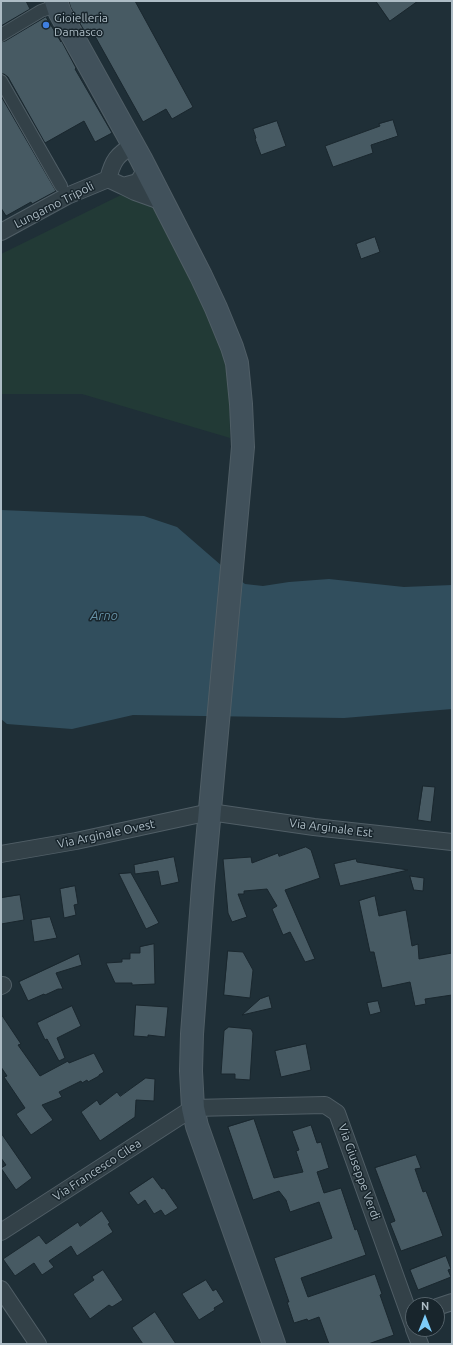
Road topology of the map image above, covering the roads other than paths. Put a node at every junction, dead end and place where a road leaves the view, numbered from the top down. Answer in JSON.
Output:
{"nodes":[{"id":1,"x":57,"y":2,"type":"edge"},
{"id":2,"x":1,"y":35,"type":"edge"},
{"id":3,"x":1,"y":81,"type":"edge"},
{"id":4,"x":133,"y":145,"type":"junction"},
{"id":5,"x":146,"y":169,"type":"junction"},
{"id":6,"x":108,"y":179,"type":"junction"},
{"id":7,"x":61,"y":186,"type":"dead end"},
{"id":8,"x":124,"y":186,"type":"junction"},
{"id":9,"x":163,"y":202,"type":"junction"},
{"id":10,"x":1,"y":232,"type":"edge"},
{"id":11,"x":210,"y":812,"type":"junction"},
{"id":12,"x":452,"y":842,"type":"edge"},
{"id":13,"x":1,"y":854,"type":"edge"},
{"id":14,"x":193,"y":1108,"type":"junction"},
{"id":15,"x":1,"y":1232,"type":"edge"},
{"id":16,"x":1,"y":1289,"type":"edge"},
{"id":17,"x":405,"y":1302,"type":"edge"},
{"id":18,"x":38,"y":1344,"type":"edge"},
{"id":19,"x":274,"y":1344,"type":"edge"}],
"edges":[{"from":1,"to":2,"type":"street"},
{"from":1,"to":4,"type":"main road"},
{"from":3,"to":7,"type":"street"},
{"from":4,"to":5,"type":"main road"},
{"from":4,"to":6,"type":"street","name":"Lungarno Tripoli"},
{"from":5,"to":8,"type":"street"},
{"from":5,"to":9,"type":"main road"},
{"from":6,"to":8,"type":"street","name":"Lungarno Tripoli"},
{"from":6,"to":10,"type":"street","name":"Lungarno Tripoli"},
{"from":8,"to":9,"type":"street","name":"Lungarno Tripoli"},
{"from":9,"to":11,"type":"main road"},
{"from":11,"to":12,"type":"street","name":"Via Arginale Est"},
{"from":11,"to":13,"type":"street","name":"Via Arginale Ovest"},
{"from":11,"to":14,"type":"main road"},
{"from":14,"to":15,"type":"street","name":"Via Francesco Cilea"},
{"from":14,"to":17,"type":"street","name":"Via Giuseppe Verdi"},
{"from":14,"to":19,"type":"main road"},
{"from":16,"to":18,"type":"street"}]}
